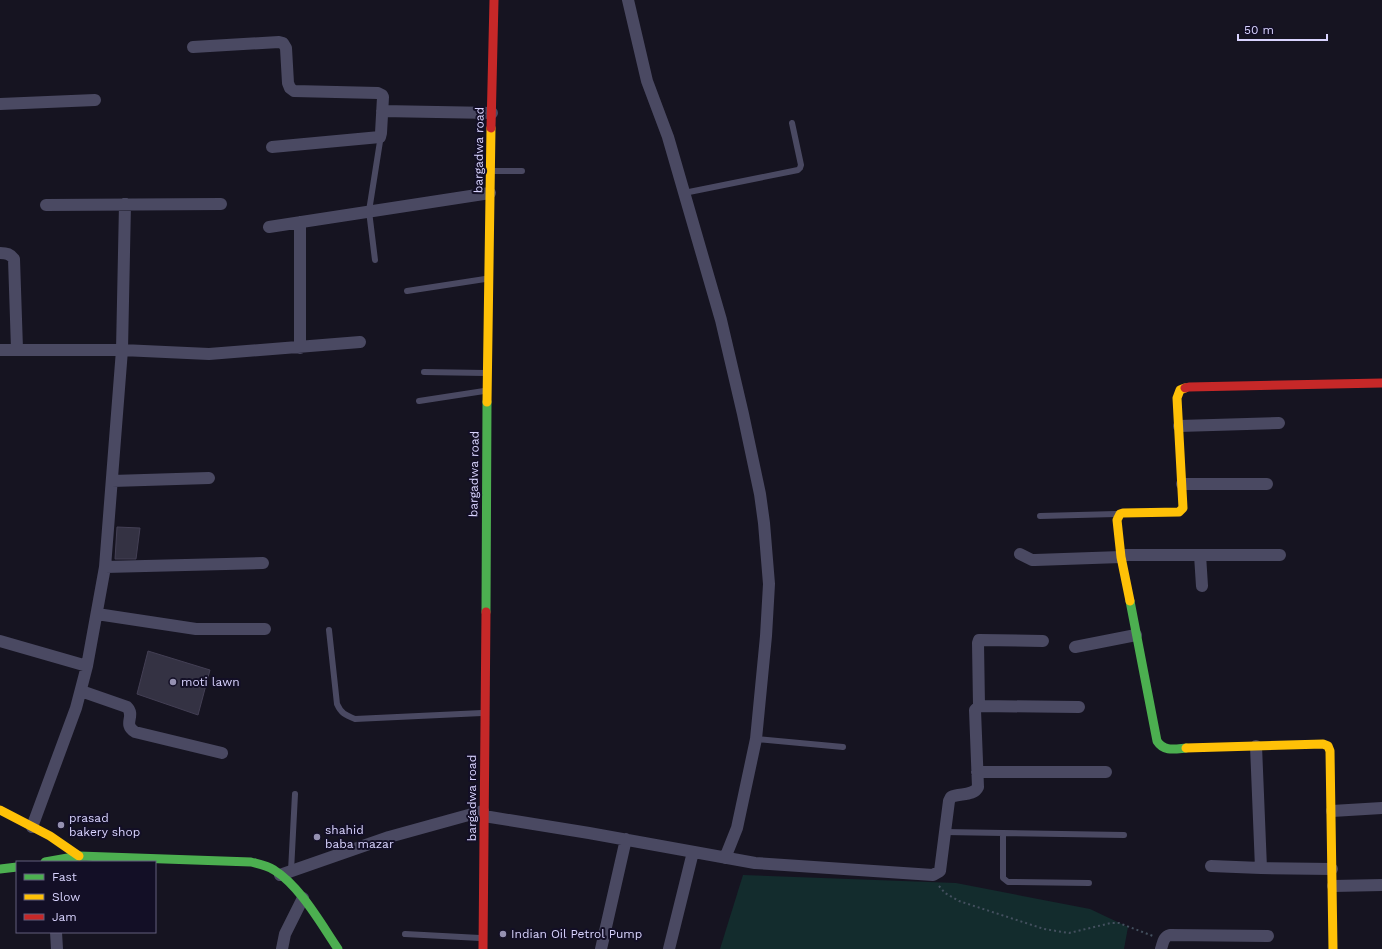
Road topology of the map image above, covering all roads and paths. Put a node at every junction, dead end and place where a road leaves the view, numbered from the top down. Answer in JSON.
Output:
{"nodes":[{"id":1,"x":494,"y":0,"type":"edge"},
{"id":2,"x":628,"y":0,"type":"edge"},
{"id":3,"x":193,"y":47,"type":"dead end"},
{"id":4,"x":95,"y":100,"type":"dead end"},
{"id":5,"x":0,"y":104,"type":"edge"},
{"id":6,"x":382,"y":111,"type":"junction"},
{"id":7,"x":492,"y":113,"type":"junction"},
{"id":8,"x":792,"y":123,"type":"dead end"},
{"id":9,"x":381,"y":133,"type":"junction"},
{"id":10,"x":272,"y":147,"type":"dead end"},
{"id":11,"x":522,"y":170,"type":"dead end"},
{"id":12,"x":490,"y":171,"type":"junction"},
{"id":13,"x":684,"y":192,"type":"junction"},
{"id":14,"x":490,"y":193,"type":"junction"},
{"id":15,"x":46,"y":204,"type":"dead end"},
{"id":16,"x":125,"y":204,"type":"junction"},
{"id":17,"x":221,"y":204,"type":"dead end"},
{"id":18,"x":369,"y":211,"type":"junction"},
{"id":19,"x":300,"y":222,"type":"junction"},
{"id":20,"x":269,"y":227,"type":"dead end"},
{"id":21,"x":0,"y":253,"type":"edge"},
{"id":22,"x":375,"y":260,"type":"dead end"},
{"id":23,"x":488,"y":279,"type":"junction"},
{"id":24,"x":407,"y":291,"type":"dead end"},
{"id":25,"x":360,"y":342,"type":"dead end"},
{"id":26,"x":300,"y":348,"type":"junction"},
{"id":27,"x":17,"y":349,"type":"junction"},
{"id":28,"x":0,"y":350,"type":"edge"},
{"id":29,"x":122,"y":350,"type":"junction"},
{"id":30,"x":424,"y":372,"type":"dead end"},
{"id":31,"x":487,"y":373,"type":"junction"},
{"id":32,"x":1382,"y":383,"type":"edge"},
{"id":33,"x":487,"y":391,"type":"junction"},
{"id":34,"x":419,"y":401,"type":"dead end"},
{"id":35,"x":1279,"y":423,"type":"dead end"},
{"id":36,"x":1179,"y":426,"type":"junction"},
{"id":37,"x":209,"y":478,"type":"dead end"},
{"id":38,"x":112,"y":481,"type":"junction"},
{"id":39,"x":1182,"y":484,"type":"junction"},
{"id":40,"x":1267,"y":484,"type":"dead end"},
{"id":41,"x":1120,"y":514,"type":"junction"},
{"id":42,"x":1040,"y":516,"type":"dead end"},
{"id":43,"x":1020,"y":554,"type":"dead end"},
{"id":44,"x":1200,"y":555,"type":"junction"},
{"id":45,"x":1280,"y":555,"type":"dead end"},
{"id":46,"x":1121,"y":556,"type":"junction"},
{"id":47,"x":263,"y":563,"type":"dead end"},
{"id":48,"x":105,"y":567,"type":"junction"},
{"id":49,"x":1202,"y":586,"type":"dead end"},
{"id":50,"x":96,"y":614,"type":"junction"},
{"id":51,"x":265,"y":629,"type":"dead end"},
{"id":52,"x":329,"y":630,"type":"dead end"},
{"id":53,"x":1136,"y":635,"type":"junction"},
{"id":54,"x":0,"y":641,"type":"edge"},
{"id":55,"x":1043,"y":641,"type":"dead end"},
{"id":56,"x":1075,"y":647,"type":"dead end"},
{"id":57,"x":87,"y":666,"type":"junction"},
{"id":58,"x":81,"y":691,"type":"junction"},
{"id":59,"x":979,"y":706,"type":"junction"},
{"id":60,"x":1079,"y":707,"type":"dead end"},
{"id":61,"x":484,"y":713,"type":"junction"},
{"id":62,"x":756,"y":740,"type":"junction"},
{"id":63,"x":1256,"y":746,"type":"junction"},
{"id":64,"x":843,"y":747,"type":"dead end"},
{"id":65,"x":222,"y":752,"type":"dead end"},
{"id":66,"x":977,"y":772,"type":"junction"},
{"id":67,"x":1106,"y":772,"type":"dead end"},
{"id":68,"x":295,"y":794,"type":"dead end"},
{"id":69,"x":1382,"y":808,"type":"edge"},
{"id":70,"x":0,"y":810,"type":"edge"},
{"id":71,"x":1332,"y":811,"type":"junction"},
{"id":72,"x":483,"y":813,"type":"junction"},
{"id":73,"x":32,"y":827,"type":"junction"},
{"id":74,"x":945,"y":832,"type":"junction"},
{"id":75,"x":1003,"y":833,"type":"junction"},
{"id":76,"x":1124,"y":835,"type":"dead end"},
{"id":77,"x":626,"y":839,"type":"junction"},
{"id":78,"x":693,"y":852,"type":"junction"},
{"id":79,"x":78,"y":856,"type":"junction"},
{"id":80,"x":725,"y":858,"type":"junction"},
{"id":81,"x":124,"y":860,"type":"edge"},
{"id":82,"x":54,"y":861,"type":"edge"},
{"id":83,"x":16,"y":866,"type":"edge"},
{"id":84,"x":1211,"y":866,"type":"dead end"},
{"id":85,"x":1261,"y":868,"type":"junction"},
{"id":86,"x":0,"y":869,"type":"edge"},
{"id":87,"x":1332,"y":870,"type":"junction"},
{"id":88,"x":286,"y":873,"type":"junction"},
{"id":89,"x":933,"y":875,"type":"junction"},
{"id":90,"x":1089,"y":883,"type":"dead end"},
{"id":91,"x":1382,"y":885,"type":"edge"},
{"id":92,"x":1333,"y":886,"type":"junction"},
{"id":93,"x":303,"y":898,"type":"junction"},
{"id":94,"x":56,"y":933,"type":"edge"},
{"id":95,"x":405,"y":934,"type":"dead end"},
{"id":96,"x":1268,"y":936,"type":"dead end"},
{"id":97,"x":483,"y":938,"type":"junction"},
{"id":98,"x":1162,"y":944,"type":"edge"},
{"id":99,"x":57,"y":949,"type":"edge"},
{"id":100,"x":282,"y":949,"type":"edge"},
{"id":101,"x":338,"y":949,"type":"edge"},
{"id":102,"x":483,"y":949,"type":"edge"},
{"id":103,"x":601,"y":949,"type":"edge"},
{"id":104,"x":669,"y":949,"type":"edge"},
{"id":105,"x":1334,"y":949,"type":"edge"}],
"edges":[{"from":1,"to":7,"type":"street","name":"bargadwa road"},
{"from":2,"to":13,"type":"street"},
{"from":3,"to":6,"type":"street"},
{"from":4,"to":5,"type":"street"},
{"from":6,"to":7,"type":"street"},
{"from":6,"to":9,"type":"street"},
{"from":7,"to":12,"type":"street","name":"bargadwa road"},
{"from":8,"to":13,"type":"lane"},
{"from":9,"to":10,"type":"street"},
{"from":9,"to":18,"type":"lane"},
{"from":11,"to":12,"type":"lane"},
{"from":12,"to":14,"type":"street","name":"bargadwa road"},
{"from":13,"to":62,"type":"street"},
{"from":14,"to":18,"type":"street"},
{"from":14,"to":23,"type":"street","name":"bargadwa road"},
{"from":15,"to":16,"type":"street"},
{"from":16,"to":17,"type":"street"},
{"from":16,"to":29,"type":"street"},
{"from":18,"to":19,"type":"street"},
{"from":18,"to":22,"type":"lane"},
{"from":19,"to":20,"type":"street"},
{"from":19,"to":26,"type":"street"},
{"from":21,"to":27,"type":"street"},
{"from":23,"to":24,"type":"lane"},
{"from":23,"to":31,"type":"street","name":"bargadwa road"},
{"from":25,"to":26,"type":"street"},
{"from":26,"to":29,"type":"street"},
{"from":27,"to":28,"type":"street"},
{"from":27,"to":29,"type":"street"},
{"from":29,"to":38,"type":"street"},
{"from":30,"to":31,"type":"lane"},
{"from":31,"to":33,"type":"street","name":"bargadwa road"},
{"from":32,"to":36,"type":"street"},
{"from":33,"to":34,"type":"lane"},
{"from":33,"to":61,"type":"street","name":"bargadwa road"},
{"from":35,"to":36,"type":"street"},
{"from":36,"to":39,"type":"street"},
{"from":37,"to":38,"type":"street"},
{"from":38,"to":48,"type":"street"},
{"from":39,"to":40,"type":"street"},
{"from":39,"to":41,"type":"street"},
{"from":41,"to":42,"type":"lane"},
{"from":41,"to":46,"type":"street"},
{"from":43,"to":46,"type":"street"},
{"from":44,"to":45,"type":"street"},
{"from":44,"to":46,"type":"street"},
{"from":44,"to":49,"type":"street"},
{"from":46,"to":53,"type":"street"},
{"from":47,"to":48,"type":"street"},
{"from":48,"to":50,"type":"street"},
{"from":50,"to":51,"type":"street"},
{"from":50,"to":57,"type":"street"},
{"from":52,"to":61,"type":"lane"},
{"from":53,"to":56,"type":"street"},
{"from":53,"to":63,"type":"street"},
{"from":54,"to":57,"type":"street"},
{"from":55,"to":59,"type":"street"},
{"from":57,"to":58,"type":"street"},
{"from":58,"to":65,"type":"street"},
{"from":58,"to":73,"type":"street"},
{"from":59,"to":60,"type":"street"},
{"from":59,"to":66,"type":"street"},
{"from":61,"to":72,"type":"street","name":"bargadwa road"},
{"from":62,"to":64,"type":"lane"},
{"from":62,"to":80,"type":"street"},
{"from":63,"to":71,"type":"street"},
{"from":63,"to":85,"type":"street"},
{"from":66,"to":67,"type":"street"},
{"from":66,"to":74,"type":"street"},
{"from":68,"to":88,"type":"lane"},
{"from":69,"to":71,"type":"street"},
{"from":70,"to":73,"type":"street"},
{"from":71,"to":87,"type":"street"},
{"from":72,"to":77,"type":"street"},
{"from":72,"to":88,"type":"street"},
{"from":72,"to":97,"type":"street","name":"bargadwa road"},
{"from":73,"to":79,"type":"street"},
{"from":74,"to":75,"type":"lane"},
{"from":74,"to":89,"type":"street"},
{"from":75,"to":76,"type":"lane"},
{"from":75,"to":90,"type":"lane"},
{"from":77,"to":78,"type":"street"},
{"from":77,"to":103,"type":"street"},
{"from":78,"to":80,"type":"street"},
{"from":78,"to":104,"type":"street"},
{"from":79,"to":81,"type":"street"},
{"from":79,"to":82,"type":"street"},
{"from":80,"to":89,"type":"street"},
{"from":81,"to":88,"type":"street"},
{"from":83,"to":86,"type":"street"},
{"from":84,"to":85,"type":"street"},
{"from":85,"to":87,"type":"street"},
{"from":87,"to":92,"type":"street"},
{"from":88,"to":93,"type":"street"},
{"from":89,"to":98,"type":"path"},
{"from":91,"to":92,"type":"street"},
{"from":92,"to":105,"type":"street"},
{"from":93,"to":100,"type":"street"},
{"from":93,"to":101,"type":"street"},
{"from":94,"to":99,"type":"street"},
{"from":95,"to":97,"type":"lane"},
{"from":96,"to":98,"type":"street"},
{"from":97,"to":102,"type":"street","name":"bargadwa road"}]}
